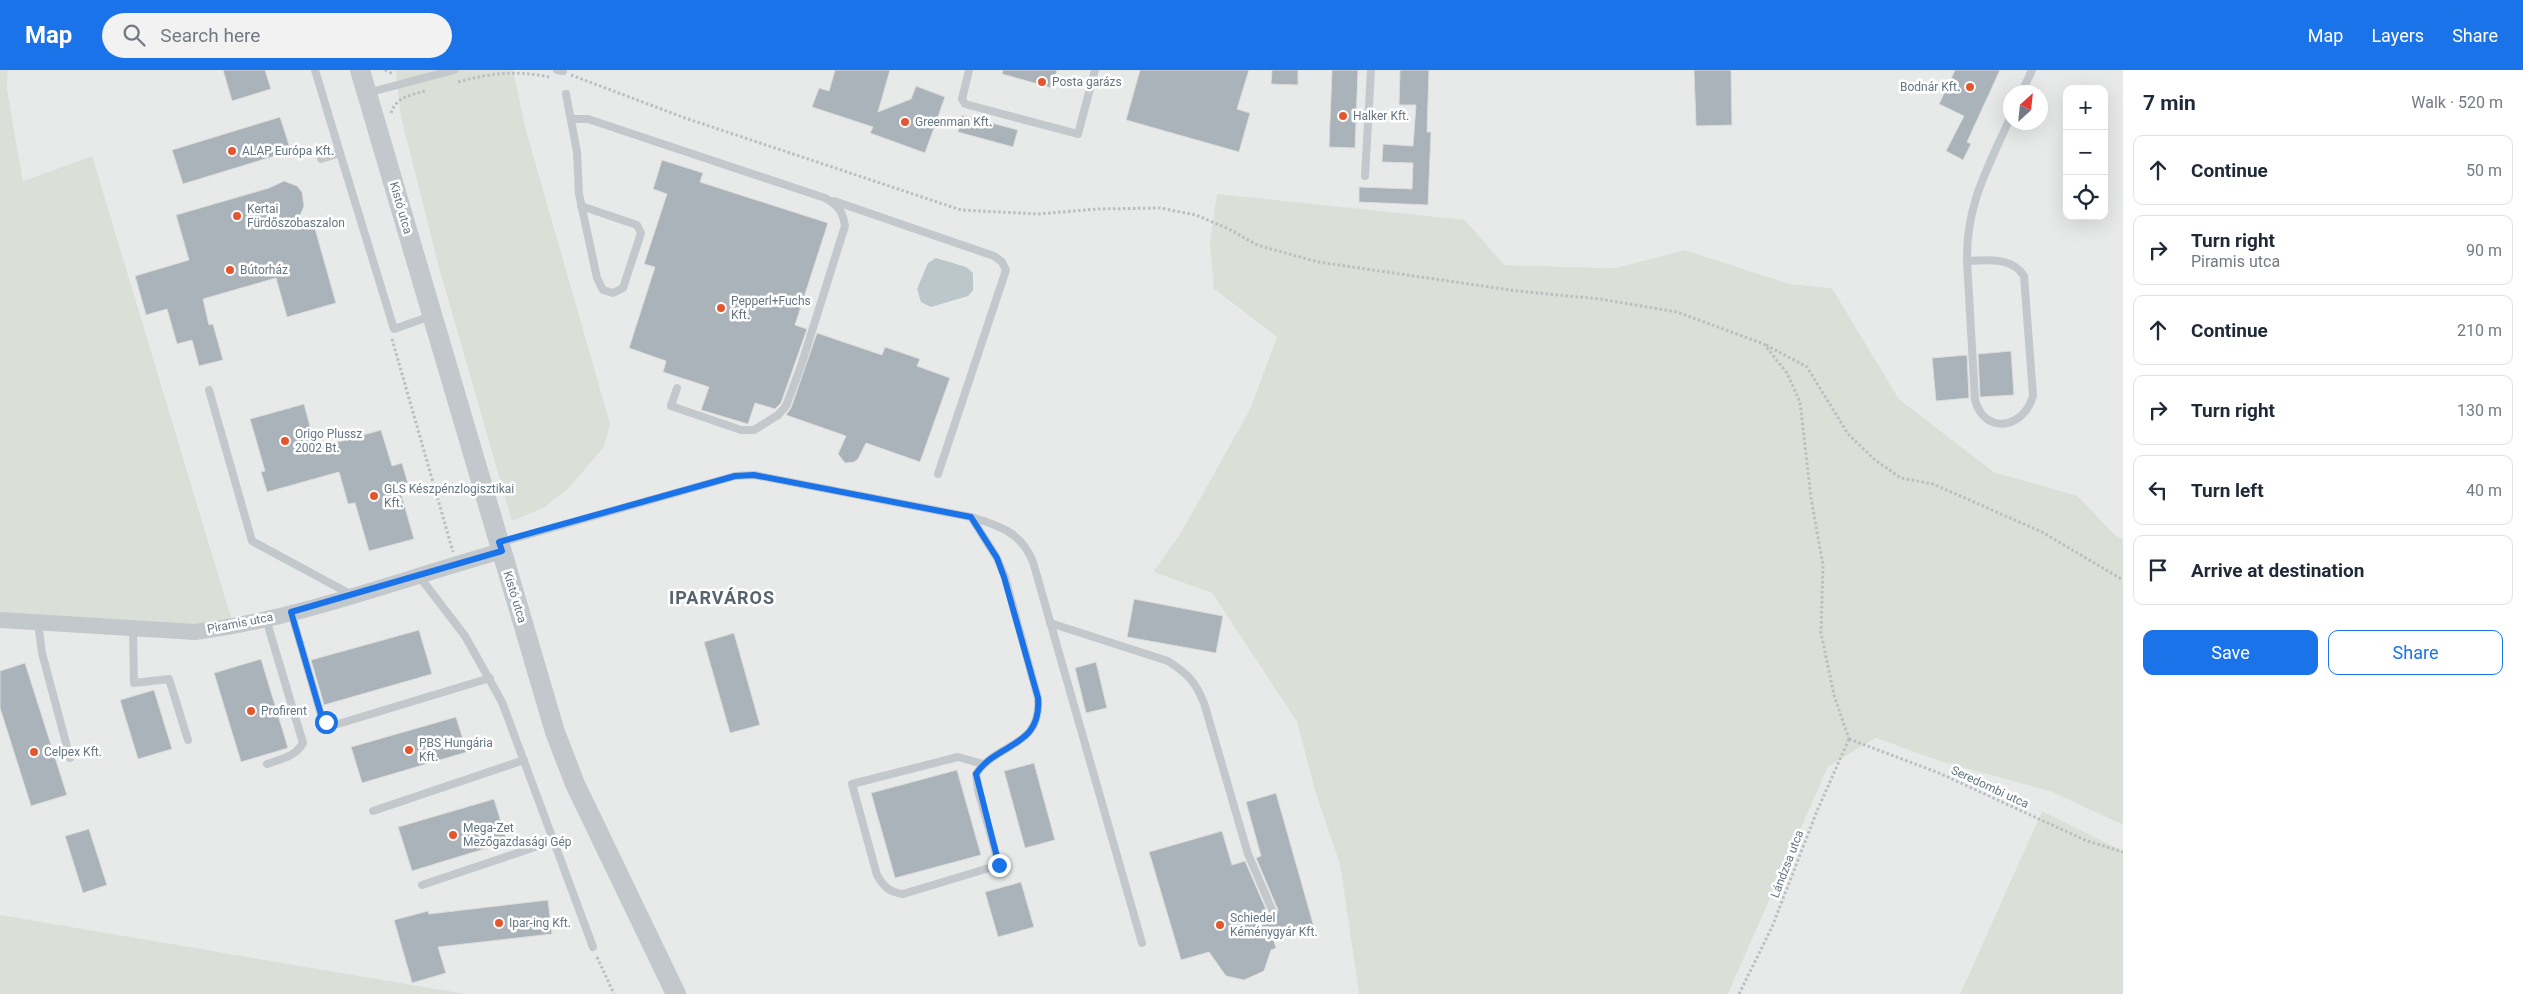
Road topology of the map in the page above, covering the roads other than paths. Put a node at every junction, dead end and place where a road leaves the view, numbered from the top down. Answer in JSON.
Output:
{"nodes":[{"id":1,"x":315,"y":70,"type":"edge"},
{"id":2,"x":360,"y":70,"type":"edge"},
{"id":3,"x":454,"y":70,"type":"edge"},
{"id":4,"x":969,"y":70,"type":"edge"},
{"id":5,"x":1094,"y":70,"type":"edge"},
{"id":6,"x":1371,"y":70,"type":"edge"},
{"id":7,"x":2032,"y":70,"type":"edge"},
{"id":8,"x":2025,"y":85,"type":"edge"},
{"id":9,"x":367,"y":93,"type":"junction"},
{"id":10,"x":566,"y":94,"type":"dead end"},
{"id":11,"x":572,"y":119,"type":"junction"},
{"id":12,"x":2005,"y":130,"type":"edge"},
{"id":13,"x":340,"y":153,"type":"junction"},
{"id":14,"x":321,"y":159,"type":"dead end"},
{"id":15,"x":1365,"y":176,"type":"dead end"},
{"id":16,"x":825,"y":198,"type":"junction"},
{"id":17,"x":581,"y":206,"type":"junction"},
{"id":18,"x":1967,"y":261,"type":"junction"},
{"id":19,"x":432,"y":315,"type":"junction"},
{"id":20,"x":677,"y":388,"type":"dead end"},
{"id":21,"x":209,"y":390,"type":"dead end"},
{"id":22,"x":938,"y":474,"type":"dead end"},
{"id":23,"x":971,"y":517,"type":"junction"},
{"id":24,"x":500,"y":547,"type":"junction"},
{"id":25,"x":418,"y":575,"type":"junction"},
{"id":26,"x":352,"y":595,"type":"junction"},
{"id":27,"x":291,"y":612,"type":"junction"},
{"id":28,"x":266,"y":619,"type":"junction"},
{"id":29,"x":0,"y":620,"type":"edge"},
{"id":30,"x":38,"y":622,"type":"junction"},
{"id":31,"x":1050,"y":623,"type":"junction"},
{"id":32,"x":133,"y":629,"type":"junction"},
{"id":33,"x":490,"y":678,"type":"junction"},
{"id":34,"x":188,"y":740,"type":"dead end"},
{"id":35,"x":70,"y":758,"type":"dead end"},
{"id":36,"x":524,"y":760,"type":"junction"},
{"id":37,"x":266,"y":764,"type":"dead end"},
{"id":38,"x":983,"y":764,"type":"junction"},
{"id":39,"x":373,"y":810,"type":"dead end"},
{"id":40,"x":553,"y":841,"type":"junction"},
{"id":41,"x":422,"y":885,"type":"dead end"},
{"id":42,"x":1273,"y":912,"type":"dead end"},
{"id":43,"x":1142,"y":943,"type":"dead end"},
{"id":44,"x":593,"y":947,"type":"road end"},
{"id":45,"x":676,"y":994,"type":"edge"}],
"edges":[{"from":1,"to":13,"type":"lane"},
{"from":2,"to":9,"type":"street","name":"Kistó utca"},
{"from":3,"to":9,"type":"lane"},
{"from":4,"to":5,"type":"lane"},
{"from":6,"to":15,"type":"lane"},
{"from":7,"to":8,"type":"lane"},
{"from":9,"to":19,"type":"street","name":"Kistó utca"},
{"from":10,"to":11,"type":"lane"},
{"from":11,"to":16,"type":"lane"},
{"from":11,"to":17,"type":"lane"},
{"from":12,"to":18,"type":"lane"},
{"from":13,"to":14,"type":"lane"},
{"from":13,"to":19,"type":"lane"},
{"from":16,"to":20,"type":"lane"},
{"from":16,"to":22,"type":"lane"},
{"from":17,"to":17,"type":"lane"},
{"from":18,"to":18,"type":"lane"},
{"from":19,"to":24,"type":"street","name":"Kistó utca"},
{"from":21,"to":26,"type":"lane"},
{"from":23,"to":24,"type":"lane"},
{"from":23,"to":31,"type":"lane"},
{"from":23,"to":38,"type":"lane"},
{"from":24,"to":25,"type":"street","name":"Piramis utca"},
{"from":24,"to":45,"type":"street","name":"Kistó utca"},
{"from":25,"to":26,"type":"street","name":"Piramis utca"},
{"from":25,"to":33,"type":"lane"},
{"from":26,"to":27,"type":"street","name":"Piramis utca"},
{"from":27,"to":28,"type":"street","name":"Piramis utca"},
{"from":27,"to":33,"type":"lane"},
{"from":28,"to":32,"type":"street","name":"Piramis utca"},
{"from":28,"to":37,"type":"lane"},
{"from":29,"to":30,"type":"street","name":"Piramis utca"},
{"from":30,"to":32,"type":"street","name":"Piramis utca"},
{"from":30,"to":35,"type":"lane"},
{"from":31,"to":42,"type":"lane"},
{"from":31,"to":43,"type":"lane"},
{"from":32,"to":34,"type":"lane"},
{"from":33,"to":36,"type":"lane"},
{"from":36,"to":39,"type":"lane"},
{"from":36,"to":40,"type":"lane"},
{"from":38,"to":38,"type":"lane"},
{"from":40,"to":41,"type":"lane"},
{"from":40,"to":44,"type":"lane"}]}
